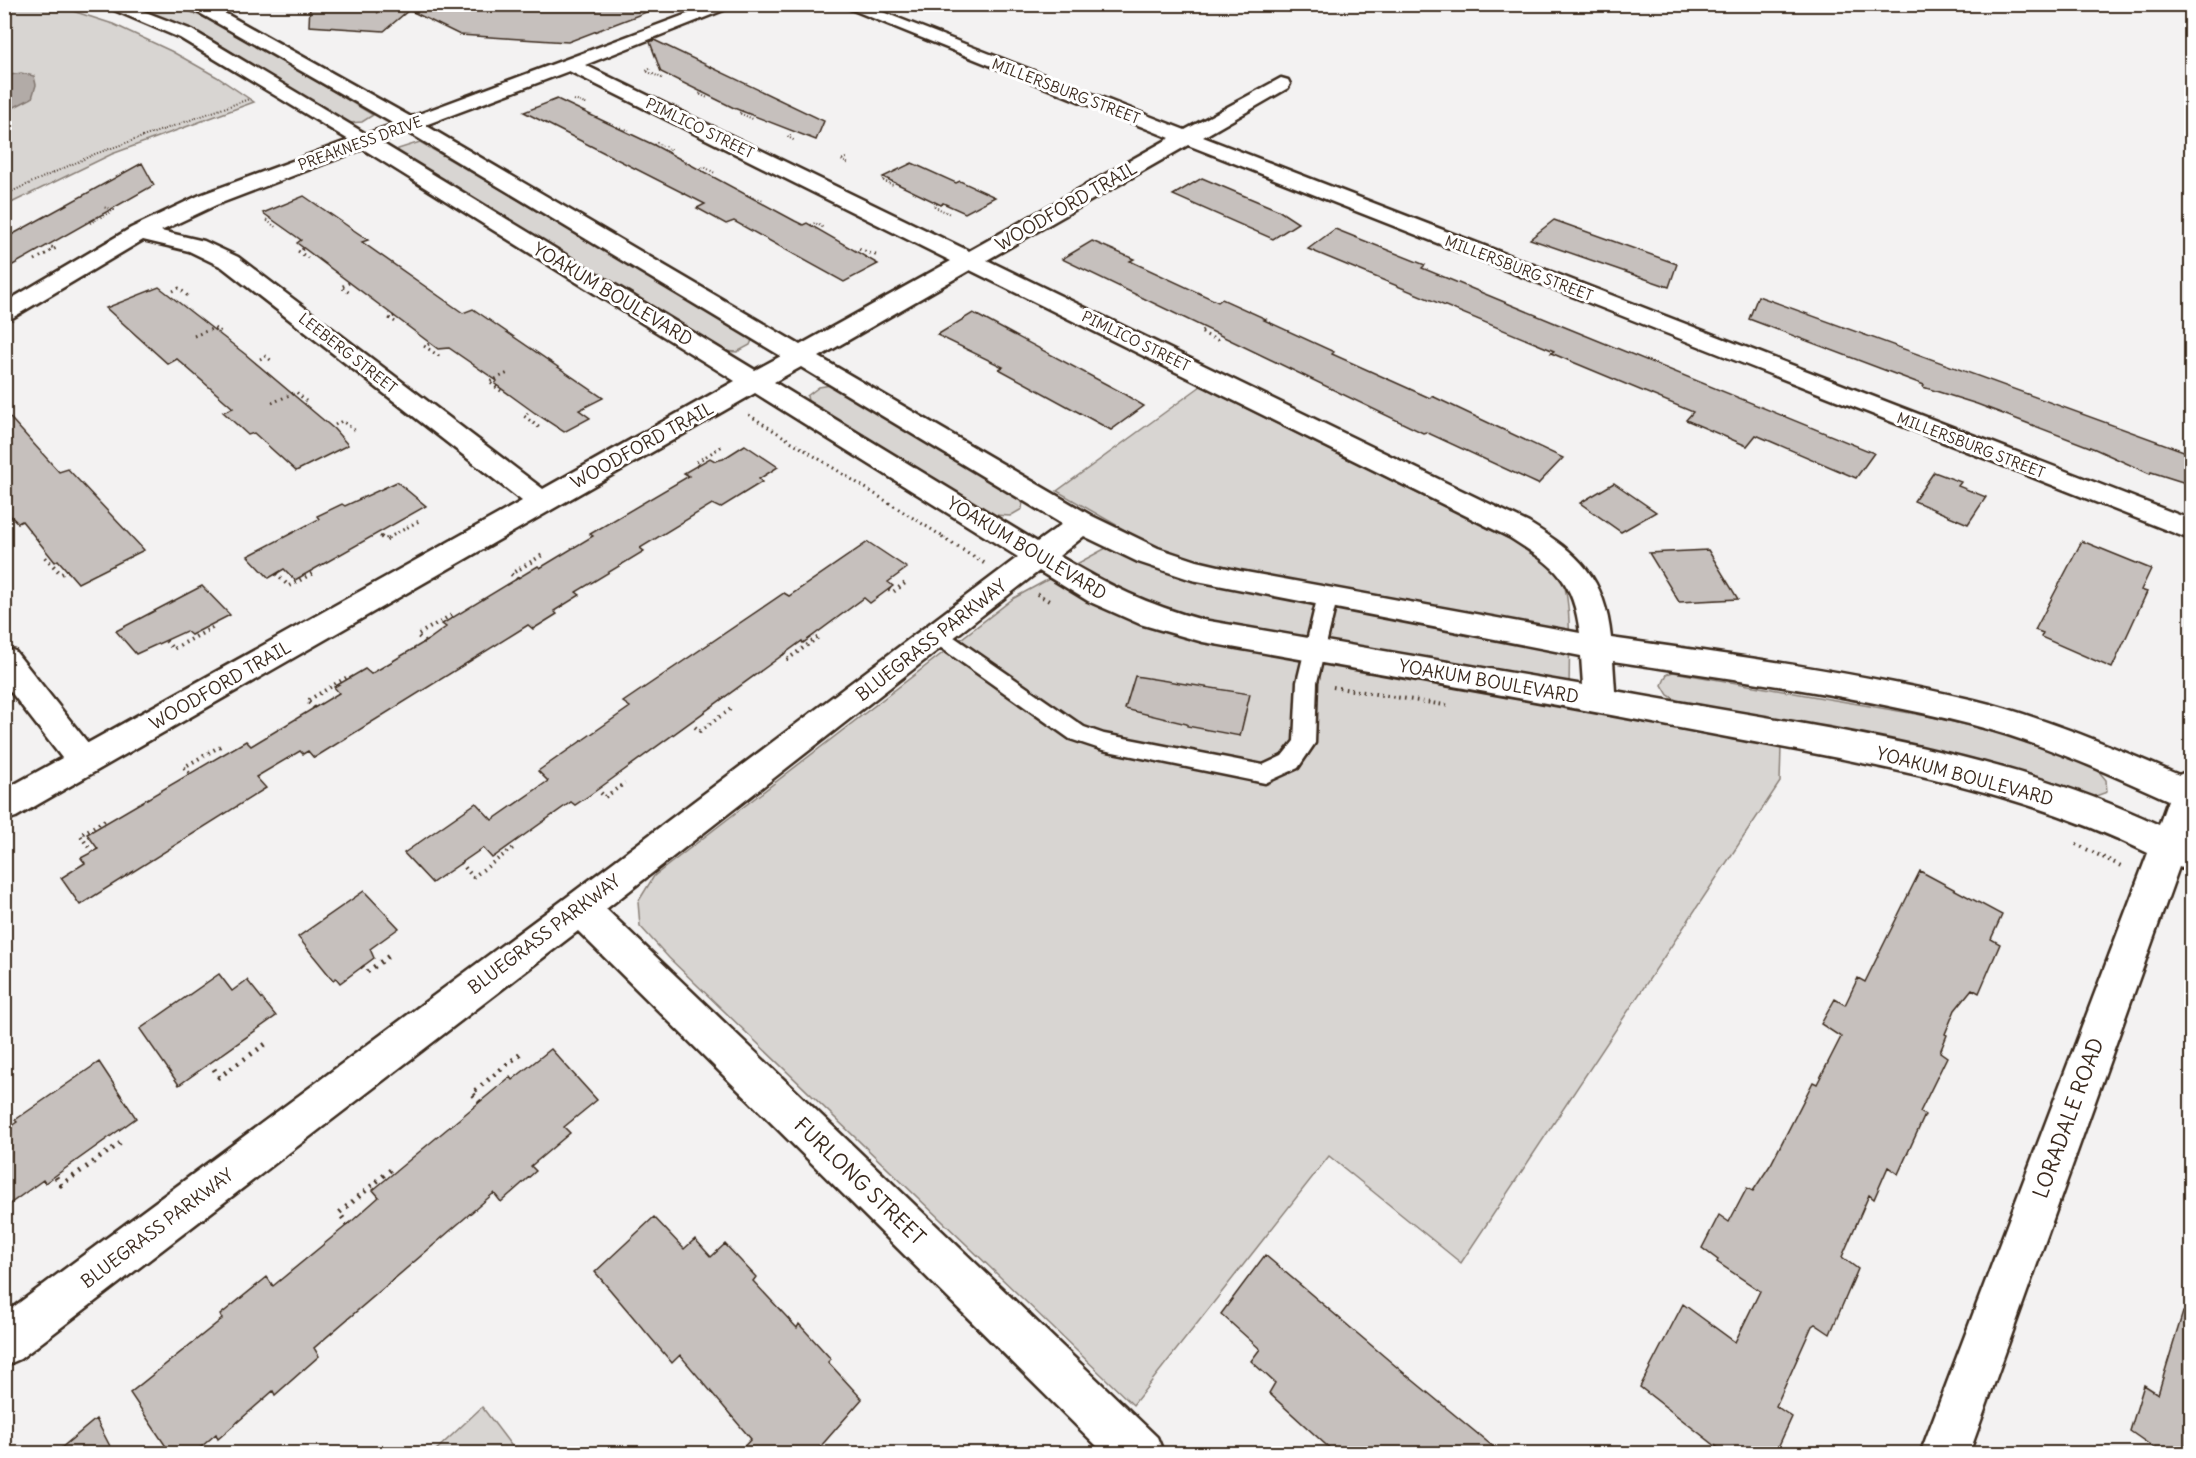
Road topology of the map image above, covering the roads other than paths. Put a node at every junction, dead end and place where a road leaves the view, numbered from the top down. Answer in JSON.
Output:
{"nodes":[{"id":1,"x":108,"y":4,"type":"edge"},
{"id":2,"x":192,"y":4,"type":"edge"},
{"id":3,"x":731,"y":4,"type":"edge"},
{"id":4,"x":846,"y":4,"type":"edge"},
{"id":5,"x":571,"y":65,"type":"junction"},
{"id":6,"x":1281,"y":84,"type":"dead end"},
{"id":7,"x":410,"y":124,"type":"junction"},
{"id":8,"x":1186,"y":138,"type":"junction"},
{"id":9,"x":365,"y":142,"type":"junction"},
{"id":10,"x":139,"y":233,"type":"junction"},
{"id":11,"x":971,"y":260,"type":"junction"},
{"id":12,"x":4,"y":313,"type":"edge"},
{"id":13,"x":800,"y":356,"type":"junction"},
{"id":14,"x":756,"y":381,"type":"junction"},
{"id":15,"x":542,"y":502,"type":"junction"},
{"id":16,"x":1082,"y":523,"type":"junction"},
{"id":17,"x":2192,"y":531,"type":"edge"},
{"id":18,"x":1039,"y":556,"type":"junction"},
{"id":19,"x":1327,"y":598,"type":"junction"},
{"id":20,"x":937,"y":635,"type":"junction"},
{"id":21,"x":1595,"y":647,"type":"junction"},
{"id":22,"x":1315,"y":651,"type":"junction"},
{"id":23,"x":4,"y":659,"type":"edge"},
{"id":24,"x":1600,"y":700,"type":"junction"},
{"id":25,"x":84,"y":762,"type":"junction"},
{"id":26,"x":2190,"y":790,"type":"edge"},
{"id":27,"x":4,"y":807,"type":"edge"},
{"id":28,"x":2180,"y":851,"type":"edge"},
{"id":29,"x":579,"y":908,"type":"junction"},
{"id":30,"x":4,"y":1343,"type":"edge"},
{"id":31,"x":1140,"y":1454,"type":"edge"},
{"id":32,"x":1944,"y":1454,"type":"edge"}],
"edges":[{"from":1,"to":9,"type":"street","name":"YOAKUM BOULEVARD"},
{"from":2,"to":7,"type":"street"},
{"from":3,"to":5,"type":"street","name":"PREAKNESS DRIVE"},
{"from":4,"to":8,"type":"street","name":"MILLERSBURG STREET"},
{"from":5,"to":7,"type":"street","name":"PREAKNESS DRIVE"},
{"from":5,"to":11,"type":"street","name":"PIMLICO STREET"},
{"from":6,"to":8,"type":"street","name":"WOODFORD TRAIL"},
{"from":7,"to":9,"type":"street","name":"PREAKNESS DRIVE"},
{"from":7,"to":13,"type":"street"},
{"from":8,"to":11,"type":"street","name":"WOODFORD TRAIL"},
{"from":8,"to":17,"type":"street","name":"MILLERSBURG STREET"},
{"from":9,"to":10,"type":"street","name":"PREAKNESS DRIVE"},
{"from":9,"to":14,"type":"street","name":"YOAKUM BOULEVARD"},
{"from":10,"to":12,"type":"street","name":"PREAKNESS DRIVE"},
{"from":10,"to":15,"type":"street","name":"LEEBERG STREET"},
{"from":11,"to":13,"type":"street","name":"WOODFORD TRAIL"},
{"from":11,"to":21,"type":"street","name":"PIMLICO STREET"},
{"from":13,"to":14,"type":"street","name":"WOODFORD TRAIL"},
{"from":13,"to":16,"type":"street"},
{"from":14,"to":15,"type":"street","name":"WOODFORD TRAIL"},
{"from":14,"to":18,"type":"street","name":"YOAKUM BOULEVARD"},
{"from":15,"to":25,"type":"street","name":"WOODFORD TRAIL"},
{"from":16,"to":18,"type":"street","name":"BLUEGRASS PARKWAY"},
{"from":16,"to":19,"type":"street"},
{"from":18,"to":20,"type":"street","name":"BLUEGRASS PARKWAY"},
{"from":18,"to":22,"type":"street","name":"YOAKUM BOULEVARD"},
{"from":19,"to":21,"type":"street"},
{"from":19,"to":22,"type":"lane"},
{"from":20,"to":22,"type":"lane"},
{"from":20,"to":29,"type":"street","name":"BLUEGRASS PARKWAY"},
{"from":21,"to":24,"type":"street","name":"PIMLICO STREET"},
{"from":21,"to":26,"type":"street"},
{"from":22,"to":24,"type":"street","name":"YOAKUM BOULEVARD"},
{"from":23,"to":25,"type":"street"},
{"from":24,"to":28,"type":"street","name":"YOAKUM BOULEVARD"},
{"from":25,"to":27,"type":"street","name":"WOODFORD TRAIL"},
{"from":26,"to":28,"type":"street","name":"LORADALE ROAD"},
{"from":28,"to":32,"type":"street","name":"LORADALE ROAD"},
{"from":29,"to":30,"type":"street","name":"BLUEGRASS PARKWAY"},
{"from":29,"to":31,"type":"street","name":"FURLONG STREET"}]}
